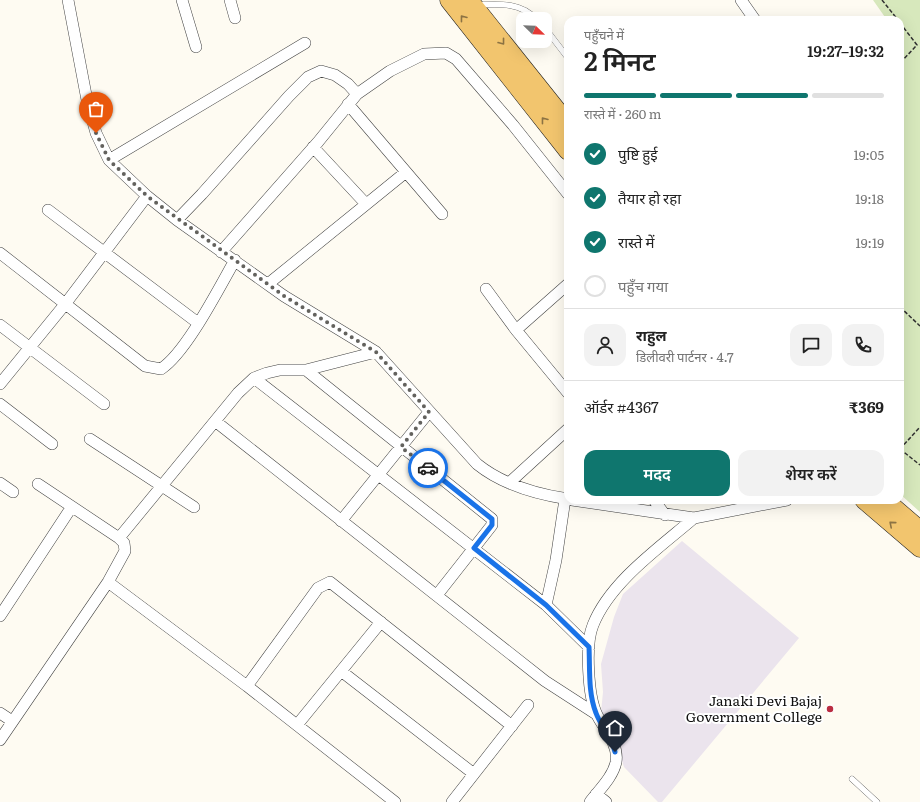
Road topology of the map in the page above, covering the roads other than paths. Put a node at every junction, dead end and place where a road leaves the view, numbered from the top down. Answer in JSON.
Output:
{"nodes":[{"id":1,"x":68,"y":0,"type":"edge"},
{"id":2,"x":182,"y":0,"type":"edge"},
{"id":3,"x":230,"y":0,"type":"edge"},
{"id":4,"x":449,"y":0,"type":"edge"},
{"id":5,"x":741,"y":0,"type":"edge"},
{"id":6,"x":471,"y":2,"type":"edge"},
{"id":7,"x":529,"y":12,"type":"edge"},
{"id":8,"x":752,"y":16,"type":"edge"},
{"id":9,"x":235,"y":18,"type":"dead end"},
{"id":10,"x":552,"y":37,"type":"edge"},
{"id":11,"x":305,"y":43,"type":"dead end"},
{"id":12,"x":196,"y":47,"type":"dead end"},
{"id":13,"x":564,"y":53,"type":"edge"},
{"id":14,"x":357,"y":94,"type":"junction"},
{"id":15,"x":348,"y":104,"type":"junction"},
{"id":16,"x":564,"y":119,"type":"edge"},
{"id":17,"x":564,"y":146,"type":"edge"},
{"id":18,"x":313,"y":148,"type":"junction"},
{"id":19,"x":109,"y":160,"type":"junction"},
{"id":20,"x":406,"y":172,"type":"junction"},
{"id":21,"x":564,"y":189,"type":"edge"},
{"id":22,"x":147,"y":196,"type":"junction"},
{"id":23,"x":366,"y":204,"type":"junction"},
{"id":24,"x":48,"y":210,"type":"dead end"},
{"id":25,"x":442,"y":214,"type":"dead end"},
{"id":26,"x":177,"y":220,"type":"junction"},
{"id":27,"x":221,"y":252,"type":"junction"},
{"id":28,"x":0,"y":253,"type":"edge"},
{"id":29,"x":104,"y":253,"type":"junction"},
{"id":30,"x":235,"y":260,"type":"junction"},
{"id":31,"x":268,"y":284,"type":"junction"},
{"id":32,"x":564,"y":288,"type":"edge"},
{"id":33,"x":486,"y":289,"type":"dead end"},
{"id":34,"x":66,"y":303,"type":"junction"},
{"id":35,"x":198,"y":323,"type":"junction"},
{"id":36,"x":0,"y":325,"type":"edge"},
{"id":37,"x":516,"y":330,"type":"junction"},
{"id":38,"x":30,"y":346,"type":"junction"},
{"id":39,"x":376,"y":352,"type":"junction"},
{"id":40,"x":306,"y":370,"type":"junction"},
{"id":41,"x":254,"y":378,"type":"junction"},
{"id":42,"x":0,"y":384,"type":"edge"},
{"id":43,"x":564,"y":388,"type":"edge"},
{"id":44,"x":0,"y":404,"type":"edge"},
{"id":45,"x":104,"y":404,"type":"dead end"},
{"id":46,"x":429,"y":412,"type":"junction"},
{"id":47,"x":215,"y":421,"type":"junction"},
{"id":48,"x":564,"y":433,"type":"edge"},
{"id":49,"x":90,"y":439,"type":"dead end"},
{"id":50,"x":52,"y":444,"type":"dead end"},
{"id":51,"x":401,"y":447,"type":"junction"},
{"id":52,"x":378,"y":475,"type":"junction"},
{"id":53,"x":0,"y":483,"type":"edge"},
{"id":54,"x":509,"y":483,"type":"junction"},
{"id":55,"x":38,"y":484,"type":"dead end"},
{"id":56,"x":162,"y":488,"type":"junction"},
{"id":57,"x":13,"y":492,"type":"dead end"},
{"id":58,"x":564,"y":498,"type":"edge"},
{"id":59,"x":567,"y":504,"type":"edge"},
{"id":60,"x":598,"y":504,"type":"edge"},
{"id":61,"x":657,"y":504,"type":"edge"},
{"id":62,"x":767,"y":504,"type":"edge"},
{"id":63,"x":869,"y":504,"type":"edge"},
{"id":64,"x":890,"y":504,"type":"edge"},
{"id":65,"x":194,"y":507,"type":"dead end"},
{"id":66,"x":71,"y":508,"type":"junction"},
{"id":67,"x":665,"y":515,"type":"junction"},
{"id":68,"x":694,"y":518,"type":"junction"},
{"id":69,"x":341,"y":521,"type":"junction"},
{"id":70,"x":920,"y":530,"type":"edge"},
{"id":71,"x":119,"y":538,"type":"junction"},
{"id":72,"x":474,"y":548,"type":"junction"},
{"id":73,"x":920,"y":548,"type":"edge"},
{"id":74,"x":108,"y":582,"type":"junction"},
{"id":75,"x":437,"y":595,"type":"junction"},
{"id":76,"x":546,"y":605,"type":"junction"},
{"id":77,"x":0,"y":616,"type":"edge"},
{"id":78,"x":381,"y":622,"type":"junction"},
{"id":79,"x":589,"y":647,"type":"junction"},
{"id":80,"x":341,"y":671,"type":"junction"},
{"id":81,"x":247,"y":686,"type":"junction"},
{"id":82,"x":528,"y":705,"type":"dead end"},
{"id":83,"x":0,"y":713,"type":"edge"},
{"id":84,"x":596,"y":714,"type":"junction"},
{"id":85,"x":12,"y":721,"type":"junction"},
{"id":86,"x":297,"y":726,"type":"junction"},
{"id":87,"x":512,"y":726,"type":"junction"},
{"id":88,"x":0,"y":740,"type":"edge"},
{"id":89,"x":474,"y":774,"type":"junction"},
{"id":90,"x":852,"y":779,"type":"dead end"},
{"id":91,"x":593,"y":798,"type":"edge"},
{"id":92,"x":395,"y":802,"type":"edge"},
{"id":93,"x":452,"y":802,"type":"edge"},
{"id":94,"x":606,"y":802,"type":"edge"},
{"id":95,"x":877,"y":802,"type":"edge"}],
"edges":[{"from":1,"to":19,"type":"street"},
{"from":2,"to":12,"type":"street"},
{"from":3,"to":9,"type":"street"},
{"from":17,"to":4,"type":"main road","one_way":true},
{"from":5,"to":8,"type":"street"},
{"from":6,"to":7,"type":"lane"},
{"from":6,"to":16,"type":"main road","one_way":true},
{"from":10,"to":13,"type":"lane"},
{"from":11,"to":19,"type":"street"},
{"from":14,"to":15,"type":"street"},
{"from":14,"to":21,"type":"street"},
{"from":14,"to":26,"type":"street"},
{"from":15,"to":18,"type":"street"},
{"from":15,"to":20,"type":"street"},
{"from":18,"to":23,"type":"street"},
{"from":18,"to":27,"type":"street"},
{"from":19,"to":22,"type":"street"},
{"from":20,"to":23,"type":"street"},
{"from":20,"to":25,"type":"street"},
{"from":22,"to":26,"type":"street"},
{"from":22,"to":29,"type":"street"},
{"from":23,"to":31,"type":"street"},
{"from":24,"to":29,"type":"street"},
{"from":26,"to":27,"type":"street"},
{"from":27,"to":30,"type":"street"},
{"from":28,"to":34,"type":"street"},
{"from":29,"to":34,"type":"street"},
{"from":29,"to":35,"type":"street"},
{"from":30,"to":31,"type":"street"},
{"from":30,"to":35,"type":"street"},
{"from":31,"to":39,"type":"street"},
{"from":32,"to":37,"type":"street"},
{"from":33,"to":37,"type":"street"},
{"from":34,"to":35,"type":"street"},
{"from":34,"to":38,"type":"street"},
{"from":36,"to":38,"type":"street"},
{"from":37,"to":43,"type":"street"},
{"from":38,"to":42,"type":"street"},
{"from":38,"to":45,"type":"street"},
{"from":39,"to":40,"type":"street"},
{"from":39,"to":46,"type":"street"},
{"from":40,"to":41,"type":"street"},
{"from":40,"to":51,"type":"street"},
{"from":41,"to":47,"type":"street"},
{"from":41,"to":52,"type":"street"},
{"from":44,"to":50,"type":"street"},
{"from":46,"to":51,"type":"street"},
{"from":46,"to":54,"type":"street"},
{"from":47,"to":56,"type":"street"},
{"from":47,"to":69,"type":"street"},
{"from":48,"to":54,"type":"street"},
{"from":49,"to":56,"type":"street"},
{"from":51,"to":52,"type":"street"},
{"from":51,"to":72,"type":"street"},
{"from":52,"to":69,"type":"street"},
{"from":52,"to":72,"type":"street"},
{"from":53,"to":57,"type":"street"},
{"from":54,"to":58,"type":"street"},
{"from":55,"to":66,"type":"street"},
{"from":56,"to":65,"type":"street"},
{"from":56,"to":71,"type":"street"},
{"from":59,"to":76,"type":"street"},
{"from":60,"to":67,"type":"street"},
{"from":61,"to":67,"type":"street"},
{"from":62,"to":68,"type":"street"},
{"from":73,"to":63,"type":"main road","one_way":true},
{"from":64,"to":70,"type":"main road"},
{"from":66,"to":71,"type":"street"},
{"from":66,"to":77,"type":"street"},
{"from":67,"to":68,"type":"street"},
{"from":68,"to":79,"type":"street"},
{"from":69,"to":75,"type":"street"},
{"from":71,"to":74,"type":"street"},
{"from":72,"to":75,"type":"street"},
{"from":72,"to":76,"type":"street"},
{"from":74,"to":81,"type":"street"},
{"from":74,"to":85,"type":"street"},
{"from":75,"to":84,"type":"street"},
{"from":76,"to":79,"type":"street"},
{"from":78,"to":80,"type":"street"},
{"from":78,"to":81,"type":"street"},
{"from":78,"to":87,"type":"street"},
{"from":79,"to":84,"type":"street"},
{"from":80,"to":86,"type":"street"},
{"from":80,"to":89,"type":"street"},
{"from":81,"to":86,"type":"street"},
{"from":82,"to":87,"type":"street"},
{"from":83,"to":85,"type":"street"},
{"from":84,"to":91,"type":"street"},
{"from":85,"to":88,"type":"street"},
{"from":86,"to":92,"type":"street"},
{"from":87,"to":89,"type":"street"},
{"from":89,"to":93,"type":"street"},
{"from":90,"to":95,"type":"lane"},
{"from":91,"to":94,"type":"street"}]}
